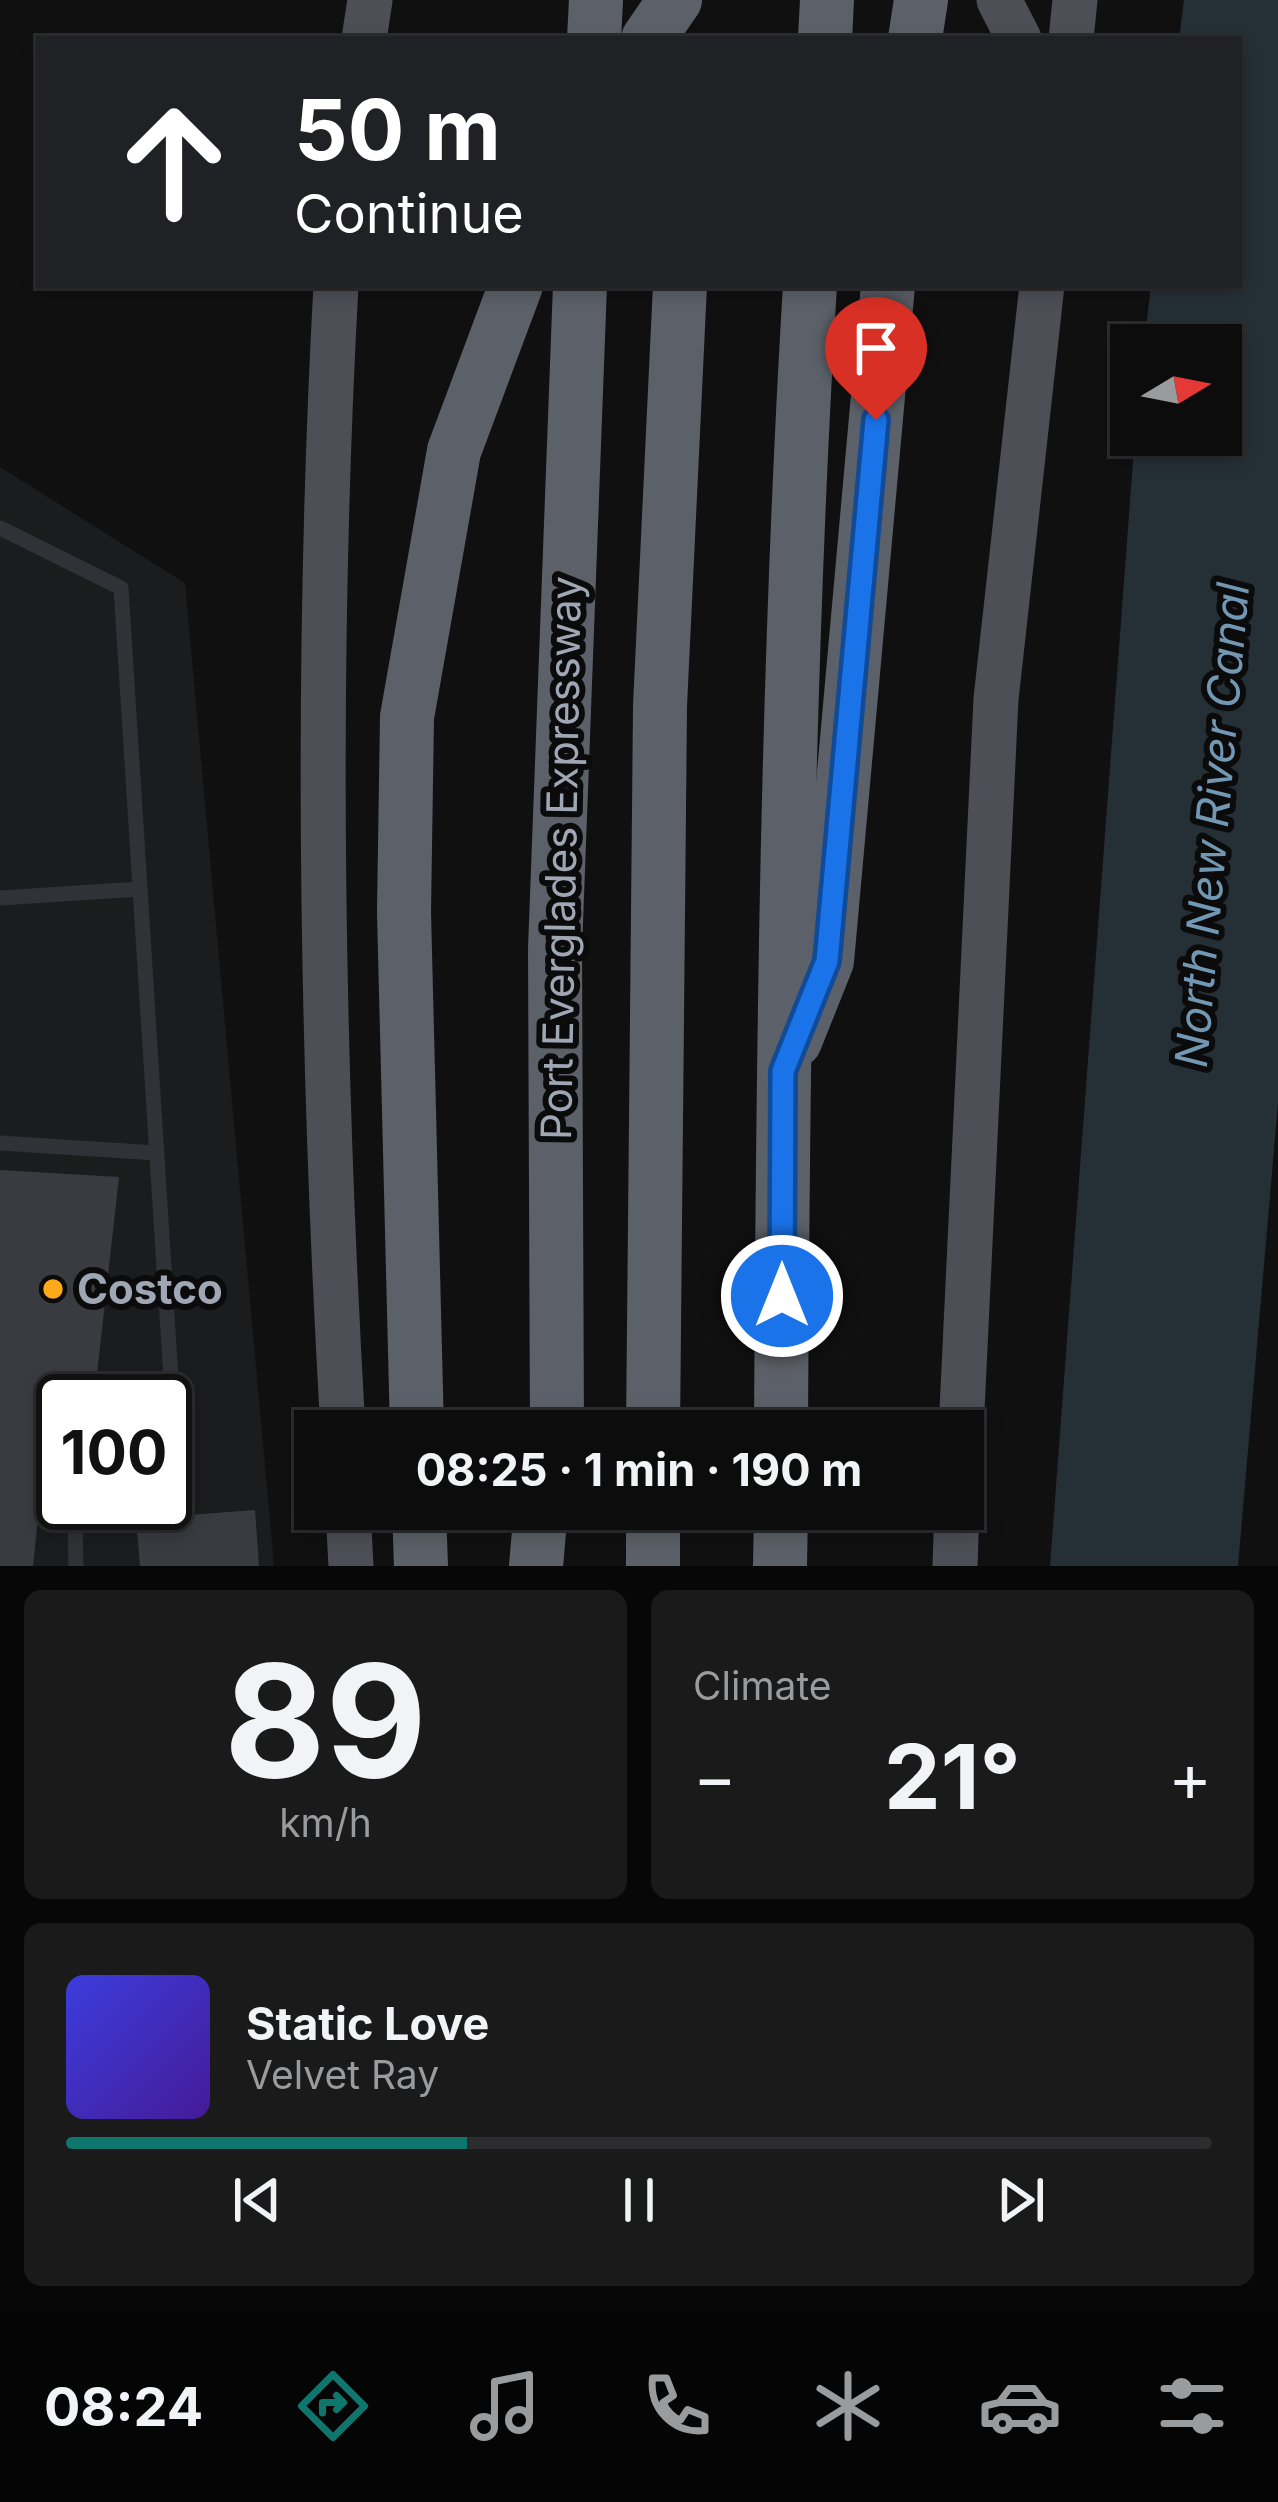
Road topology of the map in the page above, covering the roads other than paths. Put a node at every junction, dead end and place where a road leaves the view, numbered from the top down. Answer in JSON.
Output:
{"nodes":[{"id":1,"x":596,"y":0,"type":"edge"},
{"id":2,"x":675,"y":0,"type":"edge"},
{"id":3,"x":700,"y":0,"type":"edge"},
{"id":4,"x":827,"y":0,"type":"edge"},
{"id":5,"x":999,"y":0,"type":"edge"},
{"id":6,"x":1075,"y":0,"type":"edge"},
{"id":7,"x":594,"y":36,"type":"edge"},
{"id":8,"x":650,"y":36,"type":"edge"},
{"id":9,"x":697,"y":36,"type":"edge"},
{"id":10,"x":825,"y":36,"type":"edge"},
{"id":11,"x":1017,"y":36,"type":"edge"},
{"id":12,"x":1071,"y":36,"type":"edge"},
{"id":13,"x":336,"y":288,"type":"edge"},
{"id":14,"x":514,"y":288,"type":"edge"},
{"id":15,"x":580,"y":288,"type":"edge"},
{"id":16,"x":680,"y":288,"type":"edge"},
{"id":17,"x":810,"y":288,"type":"edge"},
{"id":18,"x":889,"y":288,"type":"edge"},
{"id":19,"x":1042,"y":288,"type":"edge"},
{"id":20,"x":0,"y":528,"type":"edge"},
{"id":21,"x":140,"y":889,"type":"junction"},
{"id":22,"x":0,"y":898,"type":"edge"},
{"id":23,"x":783,"y":1071,"type":"junction"},
{"id":24,"x":0,"y":1143,"type":"edge"},
{"id":25,"x":157,"y":1153,"type":"junction"},
{"id":26,"x":556,"y":1321,"type":"junction"},
{"id":27,"x":167,"y":1374,"type":"edge"},
{"id":28,"x":342,"y":1410,"type":"edge"},
{"id":29,"x":416,"y":1410,"type":"edge"},
{"id":30,"x":549,"y":1410,"type":"edge"},
{"id":31,"x":557,"y":1410,"type":"edge"},
{"id":32,"x":653,"y":1410,"type":"edge"},
{"id":33,"x":781,"y":1410,"type":"edge"},
{"id":34,"x":962,"y":1410,"type":"edge"},
{"id":35,"x":75,"y":1530,"type":"edge"},
{"id":36,"x":349,"y":1530,"type":"edge"},
{"id":37,"x":420,"y":1530,"type":"edge"},
{"id":38,"x":539,"y":1530,"type":"edge"},
{"id":39,"x":557,"y":1530,"type":"edge"},
{"id":40,"x":653,"y":1530,"type":"edge"},
{"id":41,"x":781,"y":1530,"type":"edge"},
{"id":42,"x":956,"y":1530,"type":"edge"},
{"id":43,"x":76,"y":1566,"type":"edge"},
{"id":44,"x":351,"y":1566,"type":"edge"},
{"id":45,"x":421,"y":1566,"type":"edge"},
{"id":46,"x":536,"y":1566,"type":"edge"},
{"id":47,"x":557,"y":1566,"type":"edge"},
{"id":48,"x":653,"y":1566,"type":"edge"},
{"id":49,"x":780,"y":1566,"type":"edge"},
{"id":50,"x":955,"y":1566,"type":"edge"}],
"edges":[{"from":1,"to":7,"type":"highway"},
{"from":2,"to":8,"type":"highway"},
{"from":3,"to":9,"type":"highway"},
{"from":4,"to":10,"type":"highway"},
{"from":5,"to":11,"type":"main road"},
{"from":6,"to":12,"type":"main road"},
{"from":13,"to":28,"type":"main road"},
{"from":14,"to":29,"type":"highway"},
{"from":15,"to":26,"type":"highway","name":"Port Everglades Expressway"},
{"from":16,"to":32,"type":"highway"},
{"from":17,"to":23,"type":"highway"},
{"from":18,"to":23,"type":"highway"},
{"from":19,"to":34,"type":"main road"},
{"from":20,"to":21,"type":"lane"},
{"from":21,"to":22,"type":"lane"},
{"from":21,"to":25,"type":"lane"},
{"from":23,"to":33,"type":"highway"},
{"from":24,"to":25,"type":"lane"},
{"from":25,"to":27,"type":"lane"},
{"from":26,"to":30,"type":"highway"},
{"from":26,"to":31,"type":"highway","name":"Port Everglades Expressway"},
{"from":35,"to":43,"type":"lane"},
{"from":36,"to":44,"type":"main road"},
{"from":37,"to":45,"type":"highway"},
{"from":38,"to":46,"type":"highway"},
{"from":39,"to":47,"type":"highway"},
{"from":40,"to":48,"type":"highway"},
{"from":41,"to":49,"type":"highway"},
{"from":42,"to":50,"type":"main road"}]}
